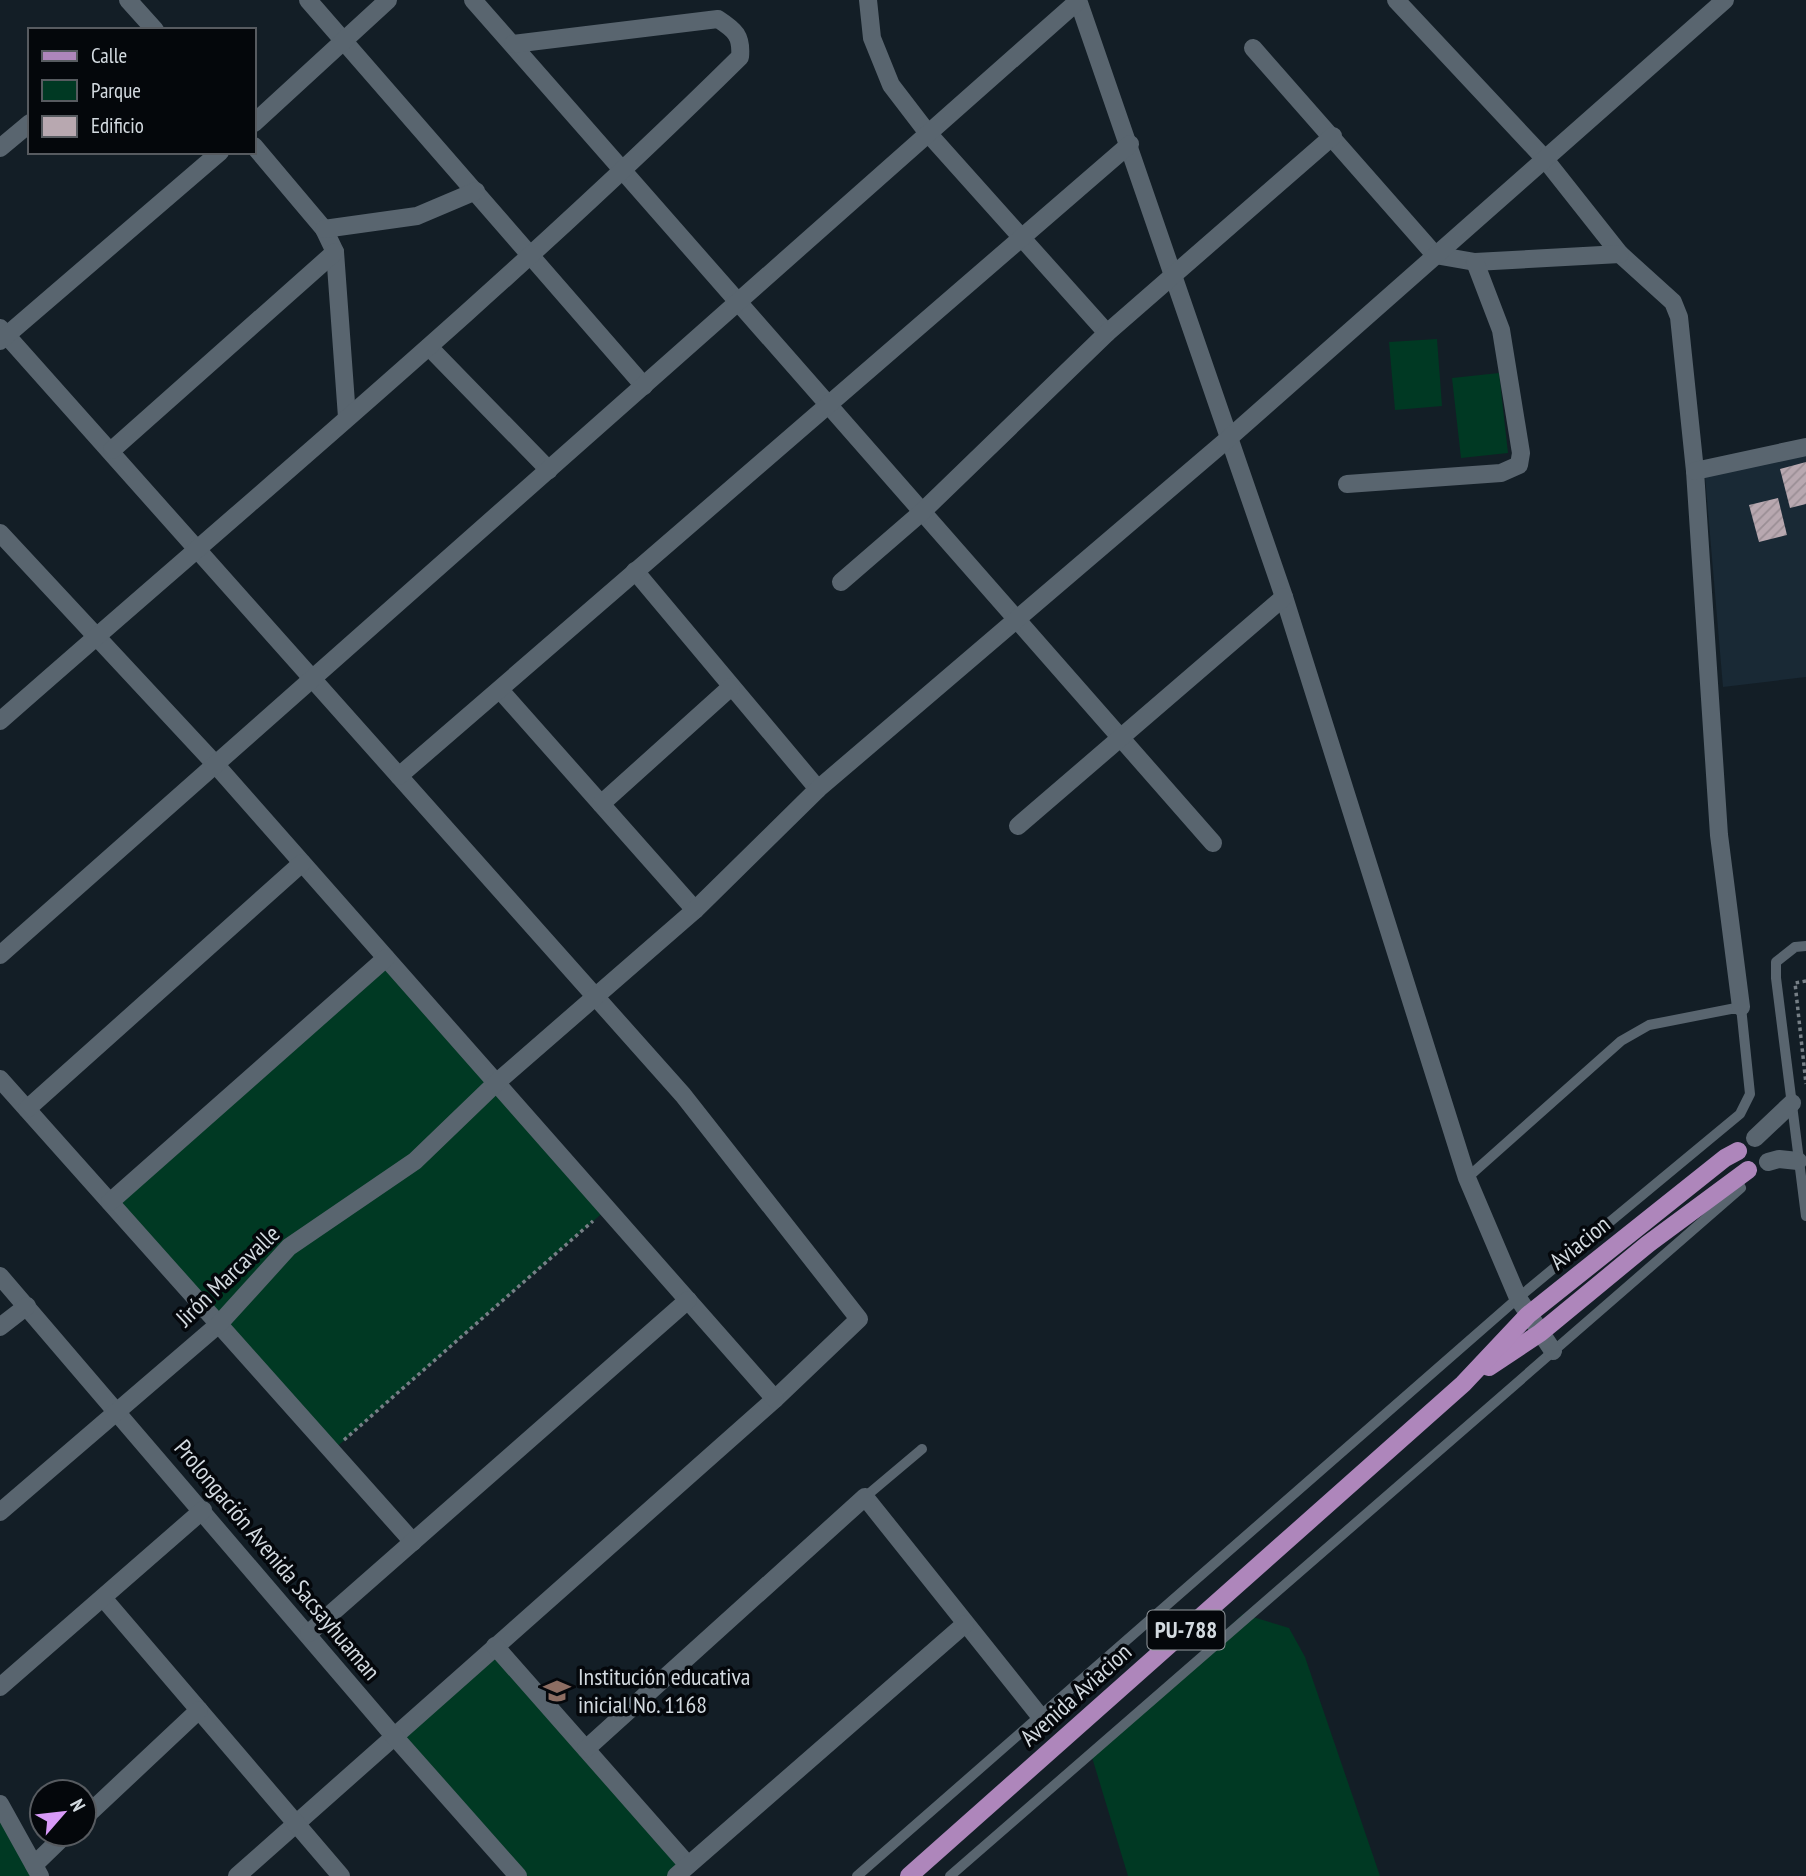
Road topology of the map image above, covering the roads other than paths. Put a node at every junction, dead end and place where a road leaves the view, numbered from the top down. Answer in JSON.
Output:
{"nodes":[{"id":1,"x":128,"y":0,"type":"edge"},
{"id":2,"x":308,"y":0,"type":"edge"},
{"id":3,"x":388,"y":0,"type":"edge"},
{"id":4,"x":473,"y":0,"type":"edge"},
{"id":5,"x":868,"y":0,"type":"edge"},
{"id":6,"x":1078,"y":0,"type":"edge"},
{"id":7,"x":1396,"y":0,"type":"edge"},
{"id":8,"x":1725,"y":0,"type":"edge"},
{"id":9,"x":147,"y":27,"type":"edge"},
{"id":10,"x":342,"y":39,"type":"junction"},
{"id":11,"x":513,"y":44,"type":"junction"},
{"id":12,"x":1253,"y":48,"type":"dead end"},
{"id":13,"x":256,"y":121,"type":"edge"},
{"id":14,"x":28,"y":125,"type":"edge"},
{"id":15,"x":927,"y":132,"type":"junction"},
{"id":16,"x":1333,"y":136,"type":"junction"},
{"id":17,"x":1130,"y":144,"type":"junction"},
{"id":18,"x":256,"y":148,"type":"edge"},
{"id":19,"x":0,"y":149,"type":"edge"},
{"id":20,"x":218,"y":154,"type":"edge"},
{"id":21,"x":1544,"y":158,"type":"junction"},
{"id":22,"x":625,"y":171,"type":"junction"},
{"id":23,"x":476,"y":191,"type":"junction"},
{"id":24,"x":324,"y":229,"type":"junction"},
{"id":25,"x":1021,"y":237,"type":"junction"},
{"id":26,"x":335,"y":252,"type":"junction"},
{"id":27,"x":1435,"y":254,"type":"junction"},
{"id":28,"x":1620,"y":254,"type":"junction"},
{"id":29,"x":532,"y":256,"type":"junction"},
{"id":30,"x":1475,"y":262,"type":"junction"},
{"id":31,"x":1175,"y":274,"type":"junction"},
{"id":32,"x":739,"y":302,"type":"junction"},
{"id":33,"x":1107,"y":333,"type":"junction"},
{"id":34,"x":2,"y":335,"type":"edge"},
{"id":35,"x":429,"y":347,"type":"junction"},
{"id":36,"x":644,"y":386,"type":"junction"},
{"id":37,"x":828,"y":404,"type":"junction"},
{"id":38,"x":347,"y":417,"type":"junction"},
{"id":39,"x":1229,"y":438,"type":"junction"},
{"id":40,"x":1806,"y":447,"type":"edge"},
{"id":41,"x":111,"y":450,"type":"junction"},
{"id":42,"x":549,"y":470,"type":"junction"},
{"id":43,"x":1695,"y":471,"type":"junction"},
{"id":44,"x":1347,"y":484,"type":"dead end"},
{"id":45,"x":922,"y":512,"type":"junction"},
{"id":46,"x":0,"y":533,"type":"edge"},
{"id":47,"x":198,"y":550,"type":"junction"},
{"id":48,"x":635,"y":570,"type":"junction"},
{"id":49,"x":841,"y":582,"type":"dead end"},
{"id":50,"x":1284,"y":597,"type":"junction"},
{"id":51,"x":1018,"y":621,"type":"junction"},
{"id":52,"x":96,"y":637,"type":"junction"},
{"id":53,"x":313,"y":680,"type":"junction"},
{"id":54,"x":731,"y":687,"type":"junction"},
{"id":55,"x":500,"y":690,"type":"junction"},
{"id":56,"x":0,"y":721,"type":"edge"},
{"id":57,"x":1123,"y":737,"type":"junction"},
{"id":58,"x":216,"y":765,"type":"junction"},
{"id":59,"x":399,"y":776,"type":"junction"},
{"id":60,"x":818,"y":789,"type":"junction"},
{"id":61,"x":601,"y":804,"type":"junction"},
{"id":62,"x":1018,"y":826,"type":"dead end"},
{"id":63,"x":1213,"y":843,"type":"dead end"},
{"id":64,"x":302,"y":863,"type":"junction"},
{"id":65,"x":695,"y":910,"type":"junction"},
{"id":66,"x":1806,"y":946,"type":"edge"},
{"id":67,"x":0,"y":955,"type":"edge"},
{"id":68,"x":386,"y":958,"type":"junction"},
{"id":69,"x":597,"y":997,"type":"junction"},
{"id":70,"x":1741,"y":1007,"type":"junction"},
{"id":71,"x":0,"y":1079,"type":"edge"},
{"id":72,"x":496,"y":1083,"type":"junction"},
{"id":73,"x":1792,"y":1103,"type":"junction"},
{"id":74,"x":27,"y":1109,"type":"junction"},
{"id":75,"x":1755,"y":1138,"type":"dead end"},
{"id":76,"x":1732,"y":1155,"type":"joint"},
{"id":77,"x":1798,"y":1161,"type":"junction"},
{"id":78,"x":1768,"y":1163,"type":"dead end"},
{"id":79,"x":1741,"y":1173,"type":"junction"},
{"id":80,"x":1467,"y":1178,"type":"junction"},
{"id":81,"x":110,"y":1202,"type":"junction"},
{"id":82,"x":1806,"y":1216,"type":"edge"},
{"id":83,"x":0,"y":1276,"type":"edge"},
{"id":84,"x":1518,"y":1298,"type":"junction"},
{"id":85,"x":688,"y":1300,"type":"junction"},
{"id":86,"x":27,"y":1306,"type":"junction"},
{"id":87,"x":1528,"y":1315,"type":"junction"},
{"id":88,"x":219,"y":1324,"type":"junction"},
{"id":89,"x":0,"y":1327,"type":"edge"},
{"id":90,"x":1540,"y":1333,"type":"junction"},
{"id":91,"x":1553,"y":1352,"type":"junction"},
{"id":92,"x":1463,"y":1384,"type":"junction"},
{"id":93,"x":775,"y":1399,"type":"junction"},
{"id":94,"x":117,"y":1410,"type":"junction"},
{"id":95,"x":922,"y":1449,"type":"dead end"},
{"id":96,"x":865,"y":1497,"type":"junction"},
{"id":97,"x":203,"y":1510,"type":"junction"},
{"id":98,"x":0,"y":1512,"type":"edge"},
{"id":99,"x":413,"y":1542,"type":"junction"},
{"id":100,"x":104,"y":1599,"type":"junction"},
{"id":101,"x":965,"y":1624,"type":"junction"},
{"id":102,"x":309,"y":1633,"type":"junction"},
{"id":103,"x":495,"y":1646,"type":"junction"},
{"id":104,"x":0,"y":1687,"type":"edge"},
{"id":105,"x":199,"y":1710,"type":"junction"},
{"id":106,"x":1039,"y":1715,"type":"junction"},
{"id":107,"x":393,"y":1735,"type":"junction"},
{"id":108,"x":586,"y":1749,"type":"junction"},
{"id":109,"x":0,"y":1804,"type":"edge"},
{"id":110,"x":98,"y":1805,"type":"edge"},
{"id":111,"x":296,"y":1824,"type":"junction"},
{"id":112,"x":55,"y":1848,"type":"edge"},
{"id":113,"x":37,"y":1870,"type":"edge"},
{"id":114,"x":682,"y":1871,"type":"edge"},
{"id":115,"x":237,"y":1876,"type":"edge"},
{"id":116,"x":341,"y":1876,"type":"edge"},
{"id":117,"x":518,"y":1876,"type":"edge"},
{"id":118,"x":857,"y":1876,"type":"edge"},
{"id":119,"x":909,"y":1876,"type":"edge"},
{"id":120,"x":950,"y":1876,"type":"edge"}],
"edges":[{"from":1,"to":9,"type":"street"},
{"from":2,"to":10,"type":"street"},
{"from":3,"to":10,"type":"street"},
{"from":4,"to":11,"type":"street"},
{"from":5,"to":15,"type":"street"},
{"from":6,"to":15,"type":"street"},
{"from":6,"to":17,"type":"street"},
{"from":7,"to":21,"type":"street"},
{"from":8,"to":21,"type":"street","name":"Jirón Marcavalle"},
{"from":10,"to":13,"type":"street"},
{"from":10,"to":23,"type":"street"},
{"from":11,"to":22,"type":"street"},
{"from":11,"to":22,"type":"street"},
{"from":12,"to":16,"type":"street"},
{"from":14,"to":19,"type":"street"},
{"from":15,"to":25,"type":"street"},
{"from":15,"to":32,"type":"street"},
{"from":16,"to":27,"type":"street"},
{"from":16,"to":31,"type":"street"},
{"from":17,"to":25,"type":"street"},
{"from":17,"to":31,"type":"street"},
{"from":18,"to":24,"type":"street"},
{"from":20,"to":34,"type":"street"},
{"from":21,"to":27,"type":"street","name":"Jirón Marcavalle"},
{"from":21,"to":28,"type":"street"},
{"from":22,"to":29,"type":"street"},
{"from":22,"to":32,"type":"street"},
{"from":23,"to":24,"type":"street"},
{"from":23,"to":29,"type":"street"},
{"from":24,"to":26,"type":"street"},
{"from":25,"to":33,"type":"street"},
{"from":25,"to":37,"type":"street"},
{"from":26,"to":38,"type":"street"},
{"from":26,"to":41,"type":"street"},
{"from":27,"to":30,"type":"street"},
{"from":27,"to":39,"type":"street","name":"Jirón Marcavalle"},
{"from":28,"to":30,"type":"street"},
{"from":28,"to":43,"type":"street"},
{"from":29,"to":35,"type":"street"},
{"from":29,"to":36,"type":"street"},
{"from":30,"to":44,"type":"street"},
{"from":31,"to":33,"type":"street"},
{"from":31,"to":39,"type":"street"},
{"from":32,"to":36,"type":"street"},
{"from":32,"to":37,"type":"street"},
{"from":33,"to":45,"type":"street"},
{"from":34,"to":41,"type":"street"},
{"from":35,"to":38,"type":"street"},
{"from":35,"to":42,"type":"street"},
{"from":36,"to":42,"type":"street"},
{"from":37,"to":45,"type":"street"},
{"from":37,"to":48,"type":"street"},
{"from":38,"to":47,"type":"street"},
{"from":39,"to":50,"type":"street"},
{"from":39,"to":51,"type":"street","name":"Jirón Marcavalle"},
{"from":40,"to":43,"type":"street"},
{"from":41,"to":47,"type":"street"},
{"from":42,"to":53,"type":"street"},
{"from":43,"to":70,"type":"street"},
{"from":45,"to":49,"type":"street"},
{"from":45,"to":51,"type":"street"},
{"from":46,"to":52,"type":"street"},
{"from":47,"to":52,"type":"street"},
{"from":47,"to":53,"type":"street"},
{"from":48,"to":54,"type":"street"},
{"from":48,"to":55,"type":"street"},
{"from":50,"to":57,"type":"street"},
{"from":50,"to":80,"type":"street"},
{"from":51,"to":57,"type":"street"},
{"from":51,"to":60,"type":"street","name":"Jirón Marcavalle"},
{"from":52,"to":56,"type":"street"},
{"from":52,"to":58,"type":"street"},
{"from":53,"to":58,"type":"street"},
{"from":53,"to":59,"type":"street"},
{"from":54,"to":60,"type":"street"},
{"from":54,"to":61,"type":"street"},
{"from":55,"to":59,"type":"street"},
{"from":55,"to":61,"type":"street"},
{"from":57,"to":62,"type":"street"},
{"from":57,"to":63,"type":"street"},
{"from":58,"to":64,"type":"street"},
{"from":58,"to":67,"type":"street"},
{"from":59,"to":69,"type":"street"},
{"from":60,"to":65,"type":"street","name":"Jirón Marcavalle"},
{"from":61,"to":65,"type":"street"},
{"from":64,"to":68,"type":"street"},
{"from":64,"to":74,"type":"street"},
{"from":65,"to":69,"type":"street","name":"Jirón Marcavalle"},
{"from":66,"to":73,"type":"lane"},
{"from":68,"to":72,"type":"street"},
{"from":68,"to":81,"type":"street"},
{"from":69,"to":72,"type":"street","name":"Jirón Marcavalle"},
{"from":69,"to":93,"type":"street"},
{"from":70,"to":80,"type":"lane"},
{"from":70,"to":84,"type":"lane"},
{"from":71,"to":74,"type":"street"},
{"from":72,"to":85,"type":"street"},
{"from":72,"to":88,"type":"street","name":"Jirón Marcavalle"},
{"from":73,"to":75,"type":"street"},
{"from":73,"to":77,"type":"lane"},
{"from":74,"to":81,"type":"street"},
{"from":76,"to":79,"type":"street"},
{"from":76,"to":87,"type":"main road","name":"Aviacion"},
{"from":77,"to":78,"type":"street"},
{"from":77,"to":82,"type":"lane"},
{"from":79,"to":90,"type":"main road"},
{"from":79,"to":91,"type":"lane"},
{"from":80,"to":84,"type":"street"},
{"from":81,"to":88,"type":"street"},
{"from":83,"to":86,"type":"street","name":"Prolongación Avenida Sacsayhuaman"},
{"from":84,"to":87,"type":"street"},
{"from":84,"to":106,"type":"lane"},
{"from":85,"to":93,"type":"street"},
{"from":85,"to":99,"type":"street"},
{"from":86,"to":89,"type":"street"},
{"from":86,"to":94,"type":"street","name":"Prolongación Avenida Sacsayhuaman"},
{"from":87,"to":90,"type":"street"},
{"from":87,"to":92,"type":"main road","name":"Aviacion"},
{"from":88,"to":94,"type":"street","name":"Jirón Marcavalle"},
{"from":88,"to":99,"type":"street"},
{"from":90,"to":91,"type":"street"},
{"from":90,"to":92,"type":"main road"},
{"from":91,"to":120,"type":"lane"},
{"from":92,"to":119,"type":"main road","name":"Avenida Aviacion","number":"PU-788"},
{"from":93,"to":103,"type":"street"},
{"from":94,"to":97,"type":"street","name":"Prolongación Avenida Sacsayhuaman"},
{"from":94,"to":98,"type":"street","name":"Jirón Marcavalle"},
{"from":95,"to":96,"type":"lane"},
{"from":96,"to":101,"type":"street"},
{"from":96,"to":108,"type":"street"},
{"from":97,"to":100,"type":"street"},
{"from":97,"to":102,"type":"street","name":"Prolongación Avenida Sacsayhuaman"},
{"from":99,"to":102,"type":"street"},
{"from":100,"to":104,"type":"street"},
{"from":100,"to":105,"type":"street"},
{"from":101,"to":106,"type":"street"},
{"from":101,"to":114,"type":"street"},
{"from":102,"to":107,"type":"street","name":"Prolongación Avenida Sacsayhuaman"},
{"from":103,"to":107,"type":"street"},
{"from":103,"to":108,"type":"street"},
{"from":105,"to":110,"type":"street"},
{"from":105,"to":111,"type":"street"},
{"from":106,"to":118,"type":"lane"},
{"from":107,"to":111,"type":"street"},
{"from":107,"to":117,"type":"street","name":"Prolongación Avenida Sacsayhuaman"},
{"from":108,"to":114,"type":"street"},
{"from":109,"to":113,"type":"street"},
{"from":111,"to":115,"type":"street"},
{"from":111,"to":116,"type":"street"},
{"from":112,"to":113,"type":"street"}]}
